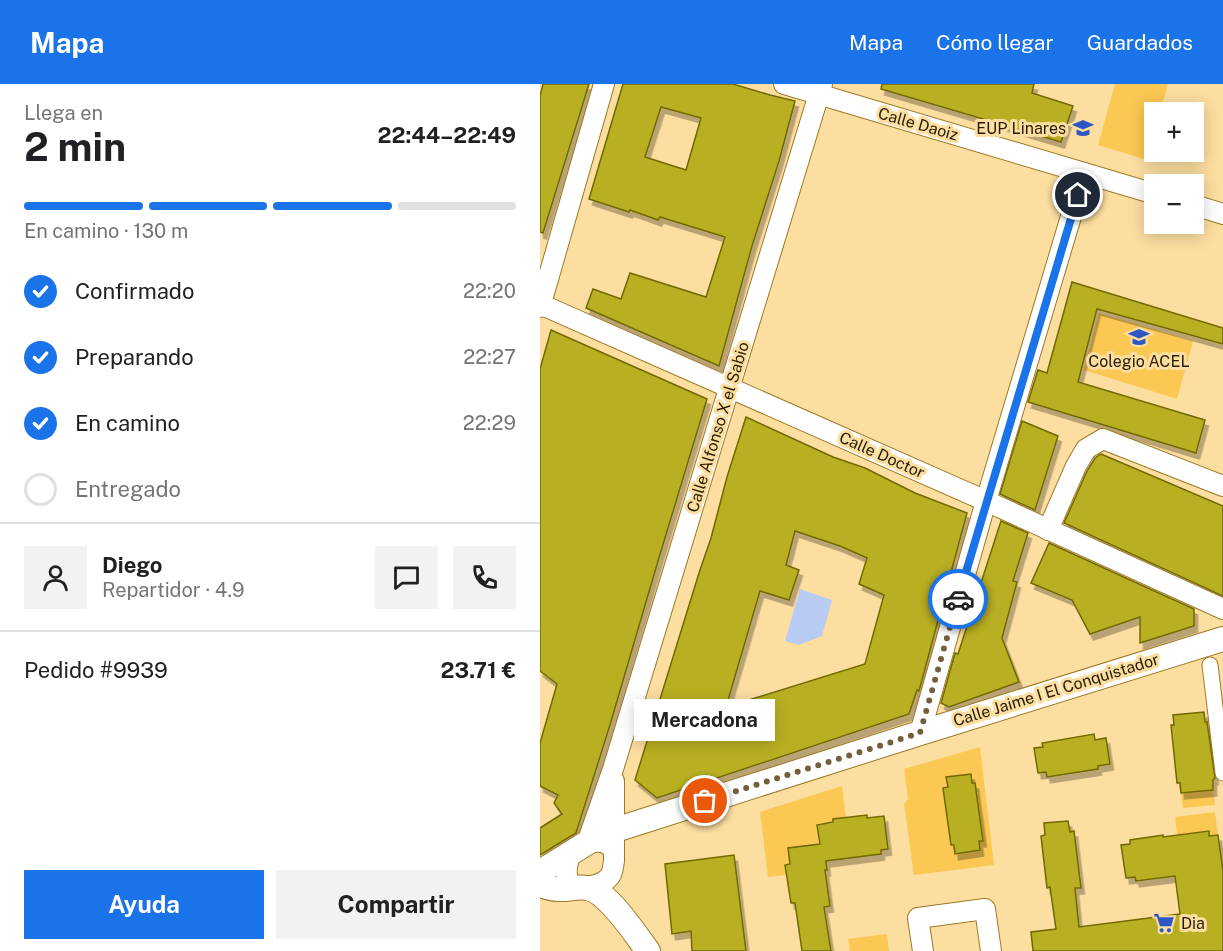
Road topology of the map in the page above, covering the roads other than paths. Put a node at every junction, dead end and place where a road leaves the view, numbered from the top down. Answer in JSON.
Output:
{"nodes":[{"id":1,"x":604,"y":84,"type":"edge"},
{"id":2,"x":784,"y":84,"type":"edge"},
{"id":3,"x":820,"y":89,"type":"edge"},
{"id":4,"x":1084,"y":173,"type":"junction"},
{"id":5,"x":1144,"y":191,"type":"edge"},
{"id":6,"x":1204,"y":208,"type":"edge"},
{"id":7,"x":1223,"y":214,"type":"edge"},
{"id":8,"x":540,"y":305,"type":"edge"},
{"id":9,"x":729,"y":388,"type":"junction"},
{"id":10,"x":1223,"y":486,"type":"edge"},
{"id":11,"x":986,"y":501,"type":"junction"},
{"id":12,"x":1048,"y":530,"type":"junction"},
{"id":13,"x":1223,"y":609,"type":"edge"},
{"id":14,"x":1223,"y":639,"type":"edge"},
{"id":15,"x":1210,"y":665,"type":"dead end"},
{"id":16,"x":920,"y":733,"type":"junction"},
{"id":17,"x":613,"y":770,"type":"junction"},
{"id":18,"x":1223,"y":773,"type":"edge"},
{"id":19,"x":650,"y":818,"type":"junction"},
{"id":20,"x":580,"y":847,"type":"junction"},
{"id":21,"x":614,"y":850,"type":"junction"},
{"id":22,"x":540,"y":872,"type":"edge"},
{"id":23,"x":554,"y":889,"type":"edge"},
{"id":24,"x":624,"y":918,"type":"junction"},
{"id":25,"x":648,"y":951,"type":"edge"},
{"id":26,"x":923,"y":951,"type":"edge"},
{"id":27,"x":991,"y":951,"type":"edge"}],
"edges":[{"from":1,"to":8,"type":"street"},
{"from":2,"to":3,"type":"street","name":"Calle Daoiz"},
{"from":3,"to":4,"type":"street","name":"Calle Daoiz"},
{"from":3,"to":9,"type":"street","name":"Calle Alfonso X el Sabio"},
{"from":4,"to":5,"type":"street","name":"Calle Daoiz"},
{"from":4,"to":11,"type":"street"},
{"from":6,"to":7,"type":"street"},
{"from":8,"to":9,"type":"street","name":"Calle Doctor"},
{"from":9,"to":11,"type":"street","name":"Calle Doctor"},
{"from":9,"to":17,"type":"street","name":"Calle Alfonso X el Sabio"},
{"from":10,"to":12,"type":"street"},
{"from":11,"to":12,"type":"street","name":"Calle Doctor"},
{"from":11,"to":16,"type":"street"},
{"from":12,"to":13,"type":"street","name":"Calle Doctor"},
{"from":14,"to":16,"type":"street","name":"Calle Jaime I El Conquistador"},
{"from":15,"to":18,"type":"street"},
{"from":16,"to":19,"type":"street","name":"Calle Jaime I El Conquistador"},
{"from":17,"to":19,"type":"street"},
{"from":17,"to":20,"type":"street"},
{"from":17,"to":21,"type":"street"},
{"from":19,"to":21,"type":"street","name":"Calle Jaime I El Conquistador"},
{"from":20,"to":21,"type":"street","name":"Calle Jaime I El Conquistador"},
{"from":20,"to":22,"type":"street","name":"Calle Jaime I El Conquistador"},
{"from":20,"to":23,"type":"street"},
{"from":21,"to":23,"type":"street"},
{"from":21,"to":24,"type":"street"},
{"from":23,"to":24,"type":"street"},
{"from":24,"to":25,"type":"street"},
{"from":26,"to":27,"type":"street"}]}
